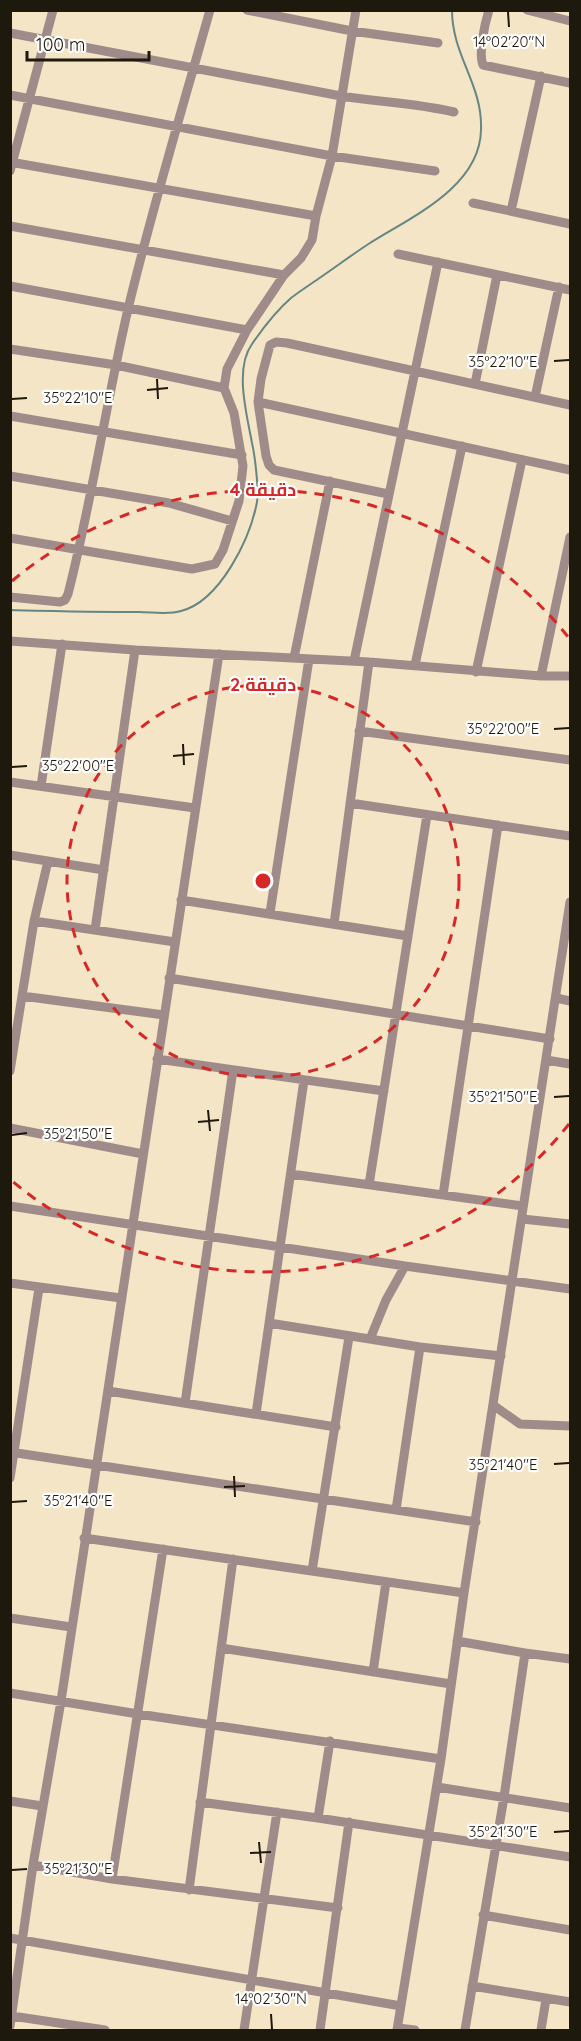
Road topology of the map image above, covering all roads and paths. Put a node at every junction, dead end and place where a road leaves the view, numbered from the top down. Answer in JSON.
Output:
{"nodes":[{"id":1,"x":53,"y":10,"type":"edge"},
{"id":2,"x":210,"y":10,"type":"edge"},
{"id":3,"x":247,"y":10,"type":"edge"},
{"id":4,"x":356,"y":10,"type":"edge"},
{"id":5,"x":489,"y":10,"type":"edge"},
{"id":6,"x":527,"y":10,"type":"edge"},
{"id":7,"x":553,"y":14,"type":"edge"},
{"id":8,"x":570,"y":21,"type":"edge"},
{"id":9,"x":352,"y":31,"type":"junction"},
{"id":10,"x":10,"y":33,"type":"edge"},
{"id":11,"x":46,"y":40,"type":"junction"},
{"id":12,"x":438,"y":43,"type":"dead end"},
{"id":13,"x":194,"y":68,"type":"junction"},
{"id":14,"x":540,"y":76,"type":"junction"},
{"id":15,"x":570,"y":82,"type":"edge"},
{"id":16,"x":10,"y":95,"type":"edge"},
{"id":17,"x":341,"y":96,"type":"junction"},
{"id":18,"x":30,"y":98,"type":"junction"},
{"id":19,"x":453,"y":112,"type":"dead end"},
{"id":20,"x":177,"y":127,"type":"junction"},
{"id":21,"x":332,"y":156,"type":"junction"},
{"id":22,"x":11,"y":165,"type":"edge"},
{"id":23,"x":435,"y":171,"type":"dead end"},
{"id":24,"x":159,"y":189,"type":"junction"},
{"id":25,"x":473,"y":204,"type":"dead end"},
{"id":26,"x":511,"y":211,"type":"junction"},
{"id":27,"x":316,"y":216,"type":"junction"},
{"id":28,"x":570,"y":224,"type":"edge"},
{"id":29,"x":10,"y":226,"type":"edge"},
{"id":30,"x":144,"y":251,"type":"junction"},
{"id":31,"x":398,"y":254,"type":"dead end"},
{"id":32,"x":438,"y":262,"type":"junction"},
{"id":33,"x":284,"y":275,"type":"junction"},
{"id":34,"x":497,"y":275,"type":"junction"},
{"id":35,"x":10,"y":286,"type":"edge"},
{"id":36,"x":559,"y":287,"type":"junction"},
{"id":37,"x":570,"y":290,"type":"edge"},
{"id":38,"x":129,"y":307,"type":"junction"},
{"id":39,"x":247,"y":330,"type":"junction"},
{"id":40,"x":10,"y":349,"type":"edge"},
{"id":41,"x":116,"y":366,"type":"junction"},
{"id":42,"x":414,"y":371,"type":"junction"},
{"id":43,"x":475,"y":384,"type":"junction"},
{"id":44,"x":224,"y":388,"type":"junction"},
{"id":45,"x":534,"y":398,"type":"junction"},
{"id":46,"x":258,"y":402,"type":"junction"},
{"id":47,"x":570,"y":405,"type":"edge"},
{"id":48,"x":10,"y":416,"type":"edge"},
{"id":49,"x":103,"y":432,"type":"junction"},
{"id":50,"x":401,"y":433,"type":"junction"},
{"id":51,"x":462,"y":446,"type":"junction"},
{"id":52,"x":242,"y":455,"type":"junction"},
{"id":53,"x":522,"y":460,"type":"junction"},
{"id":54,"x":570,"y":470,"type":"edge"},
{"id":55,"x":10,"y":476,"type":"edge"},
{"id":56,"x":330,"y":480,"type":"junction"},
{"id":57,"x":92,"y":490,"type":"junction"},
{"id":58,"x":388,"y":494,"type":"junction"},
{"id":59,"x":232,"y":522,"type":"junction"},
{"id":60,"x":570,"y":537,"type":"edge"},
{"id":61,"x":10,"y":538,"type":"edge"},
{"id":62,"x":79,"y":549,"type":"junction"},
{"id":63,"x":10,"y":597,"type":"edge"},
{"id":64,"x":10,"y":641,"type":"edge"},
{"id":65,"x":62,"y":644,"type":"junction"},
{"id":66,"x":135,"y":650,"type":"junction"},
{"id":67,"x":219,"y":654,"type":"junction"},
{"id":68,"x":294,"y":658,"type":"junction"},
{"id":69,"x":309,"y":658,"type":"junction"},
{"id":70,"x":354,"y":661,"type":"junction"},
{"id":71,"x":369,"y":662,"type":"junction"},
{"id":72,"x":415,"y":665,"type":"junction"},
{"id":73,"x":476,"y":672,"type":"junction"},
{"id":74,"x":541,"y":676,"type":"junction"},
{"id":75,"x":570,"y":676,"type":"edge"},
{"id":76,"x":359,"y":731,"type":"junction"},
{"id":77,"x":570,"y":760,"type":"edge"},
{"id":78,"x":10,"y":782,"type":"edge"},
{"id":79,"x":41,"y":786,"type":"junction"},
{"id":80,"x":115,"y":798,"type":"junction"},
{"id":81,"x":350,"y":803,"type":"junction"},
{"id":82,"x":195,"y":808,"type":"junction"},
{"id":83,"x":427,"y":815,"type":"junction"},
{"id":84,"x":498,"y":825,"type":"junction"},
{"id":85,"x":570,"y":836,"type":"edge"},
{"id":86,"x":10,"y":855,"type":"edge"},
{"id":87,"x":48,"y":861,"type":"junction"},
{"id":88,"x":104,"y":870,"type":"junction"},
{"id":89,"x":181,"y":900,"type":"junction"},
{"id":90,"x":570,"y":902,"type":"edge"},
{"id":91,"x":570,"y":912,"type":"edge"},
{"id":92,"x":270,"y":913,"type":"junction"},
{"id":93,"x":34,"y":921,"type":"junction"},
{"id":94,"x":334,"y":924,"type":"junction"},
{"id":95,"x":95,"y":930,"type":"junction"},
{"id":96,"x":408,"y":936,"type":"junction"},
{"id":97,"x":175,"y":942,"type":"junction"},
{"id":98,"x":170,"y":978,"type":"junction"},
{"id":99,"x":22,"y":996,"type":"junction"},
{"id":100,"x":556,"y":998,"type":"junction"},
{"id":101,"x":569,"y":999,"type":"edge"},
{"id":102,"x":396,"y":1014,"type":"junction"},
{"id":103,"x":164,"y":1015,"type":"junction"},
{"id":104,"x":468,"y":1026,"type":"junction"},
{"id":105,"x":549,"y":1039,"type":"junction"},
{"id":106,"x":157,"y":1059,"type":"junction"},
{"id":107,"x":546,"y":1060,"type":"junction"},
{"id":108,"x":570,"y":1064,"type":"edge"},
{"id":109,"x":11,"y":1069,"type":"edge"},
{"id":110,"x":233,"y":1070,"type":"junction"},
{"id":111,"x":304,"y":1080,"type":"junction"},
{"id":112,"x":384,"y":1091,"type":"junction"},
{"id":113,"x":10,"y":1128,"type":"edge"},
{"id":114,"x":143,"y":1154,"type":"junction"},
{"id":115,"x":291,"y":1174,"type":"junction"},
{"id":116,"x":369,"y":1185,"type":"junction"},
{"id":117,"x":443,"y":1195,"type":"junction"},
{"id":118,"x":10,"y":1206,"type":"edge"},
{"id":119,"x":523,"y":1206,"type":"junction"},
{"id":120,"x":522,"y":1220,"type":"junction"},
{"id":121,"x":132,"y":1224,"type":"junction"},
{"id":122,"x":570,"y":1224,"type":"edge"},
{"id":123,"x":210,"y":1236,"type":"junction"},
{"id":124,"x":280,"y":1246,"type":"junction"},
{"id":125,"x":405,"y":1266,"type":"junction"},
{"id":126,"x":512,"y":1281,"type":"junction"},
{"id":127,"x":10,"y":1283,"type":"edge"},
{"id":128,"x":39,"y":1288,"type":"junction"},
{"id":129,"x":570,"y":1288,"type":"edge"},
{"id":130,"x":121,"y":1298,"type":"junction"},
{"id":131,"x":269,"y":1323,"type":"junction"},
{"id":132,"x":349,"y":1336,"type":"junction"},
{"id":133,"x":370,"y":1339,"type":"junction"},
{"id":134,"x":420,"y":1347,"type":"junction"},
{"id":135,"x":501,"y":1356,"type":"junction"},
{"id":136,"x":108,"y":1391,"type":"junction"},
{"id":137,"x":185,"y":1403,"type":"junction"},
{"id":138,"x":493,"y":1404,"type":"junction"},
{"id":139,"x":256,"y":1414,"type":"junction"},
{"id":140,"x":570,"y":1426,"type":"edge"},
{"id":141,"x":336,"y":1427,"type":"junction"},
{"id":142,"x":12,"y":1453,"type":"edge"},
{"id":143,"x":96,"y":1465,"type":"junction"},
{"id":144,"x":10,"y":1478,"type":"edge"},
{"id":145,"x":324,"y":1500,"type":"junction"},
{"id":146,"x":396,"y":1510,"type":"junction"},
{"id":147,"x":476,"y":1522,"type":"junction"},
{"id":148,"x":84,"y":1538,"type":"junction"},
{"id":149,"x":163,"y":1549,"type":"junction"},
{"id":150,"x":233,"y":1559,"type":"junction"},
{"id":151,"x":312,"y":1571,"type":"junction"},
{"id":152,"x":386,"y":1582,"type":"junction"},
{"id":153,"x":464,"y":1593,"type":"junction"},
{"id":154,"x":10,"y":1618,"type":"edge"},
{"id":155,"x":71,"y":1627,"type":"junction"},
{"id":156,"x":457,"y":1641,"type":"junction"},
{"id":157,"x":221,"y":1648,"type":"junction"},
{"id":158,"x":525,"y":1653,"type":"junction"},
{"id":159,"x":570,"y":1659,"type":"edge"},
{"id":160,"x":373,"y":1672,"type":"junction"},
{"id":161,"x":451,"y":1684,"type":"junction"},
{"id":162,"x":10,"y":1693,"type":"edge"},
{"id":163,"x":61,"y":1701,"type":"junction"},
{"id":164,"x":138,"y":1714,"type":"junction"},
{"id":165,"x":211,"y":1723,"type":"junction"},
{"id":166,"x":330,"y":1741,"type":"junction"},
{"id":167,"x":441,"y":1759,"type":"junction"},
{"id":168,"x":437,"y":1786,"type":"junction"},
{"id":169,"x":504,"y":1797,"type":"junction"},
{"id":170,"x":10,"y":1801,"type":"edge"},
{"id":171,"x":200,"y":1802,"type":"junction"},
{"id":172,"x":42,"y":1806,"type":"junction"},
{"id":173,"x":570,"y":1808,"type":"edge"},
{"id":174,"x":277,"y":1812,"type":"junction"},
{"id":175,"x":318,"y":1818,"type":"junction"},
{"id":176,"x":349,"y":1822,"type":"junction"},
{"id":177,"x":429,"y":1836,"type":"junction"},
{"id":178,"x":496,"y":1846,"type":"junction"},
{"id":179,"x":570,"y":1857,"type":"edge"},
{"id":180,"x":33,"y":1865,"type":"junction"},
{"id":181,"x":112,"y":1879,"type":"junction"},
{"id":182,"x":189,"y":1890,"type":"junction"},
{"id":183,"x":265,"y":1900,"type":"junction"},
{"id":184,"x":338,"y":1908,"type":"junction"},
{"id":185,"x":483,"y":1915,"type":"junction"},
{"id":186,"x":570,"y":1930,"type":"edge"},
{"id":187,"x":10,"y":1938,"type":"edge"},
{"id":188,"x":22,"y":1940,"type":"junction"},
{"id":189,"x":252,"y":1981,"type":"junction"},
{"id":190,"x":472,"y":1986,"type":"junction"},
{"id":191,"x":326,"y":1993,"type":"junction"},
{"id":192,"x":546,"y":1999,"type":"junction"},
{"id":193,"x":570,"y":2002,"type":"edge"},
{"id":194,"x":401,"y":2006,"type":"junction"},
{"id":195,"x":11,"y":2021,"type":"edge"},
{"id":196,"x":92,"y":2029,"type":"edge"},
{"id":197,"x":398,"y":2029,"type":"edge"},
{"id":198,"x":105,"y":2031,"type":"edge"},
{"id":199,"x":244,"y":2031,"type":"edge"},
{"id":200,"x":320,"y":2031,"type":"edge"},
{"id":201,"x":415,"y":2031,"type":"edge"},
{"id":202,"x":465,"y":2031,"type":"edge"},
{"id":203,"x":541,"y":2031,"type":"edge"}],
"edges":[{"from":1,"to":11,"type":"street"},
{"from":2,"to":13,"type":"street"},
{"from":3,"to":9,"type":"street"},
{"from":4,"to":9,"type":"street"},
{"from":5,"to":14,"type":"street"},
{"from":6,"to":7,"type":"street"},
{"from":7,"to":8,"type":"street"},
{"from":9,"to":12,"type":"street"},
{"from":9,"to":17,"type":"street"},
{"from":10,"to":11,"type":"street"},
{"from":11,"to":13,"type":"street"},
{"from":11,"to":18,"type":"street"},
{"from":13,"to":17,"type":"street"},
{"from":13,"to":20,"type":"street"},
{"from":14,"to":15,"type":"street"},
{"from":14,"to":26,"type":"street"},
{"from":16,"to":18,"type":"street"},
{"from":17,"to":19,"type":"street"},
{"from":17,"to":21,"type":"street"},
{"from":18,"to":20,"type":"street"},
{"from":18,"to":22,"type":"street"},
{"from":20,"to":21,"type":"street"},
{"from":20,"to":24,"type":"street"},
{"from":21,"to":23,"type":"street"},
{"from":21,"to":27,"type":"street"},
{"from":22,"to":24,"type":"street"},
{"from":24,"to":27,"type":"street"},
{"from":24,"to":30,"type":"street"},
{"from":25,"to":26,"type":"street"},
{"from":26,"to":28,"type":"street"},
{"from":27,"to":33,"type":"street"},
{"from":29,"to":30,"type":"street"},
{"from":30,"to":33,"type":"street"},
{"from":30,"to":38,"type":"street"},
{"from":31,"to":32,"type":"street"},
{"from":32,"to":34,"type":"street"},
{"from":32,"to":42,"type":"street"},
{"from":33,"to":39,"type":"street"},
{"from":34,"to":36,"type":"street"},
{"from":34,"to":43,"type":"street"},
{"from":35,"to":38,"type":"street"},
{"from":36,"to":37,"type":"street"},
{"from":36,"to":45,"type":"street"},
{"from":38,"to":39,"type":"street"},
{"from":38,"to":41,"type":"street"},
{"from":39,"to":44,"type":"street"},
{"from":40,"to":41,"type":"street"},
{"from":41,"to":44,"type":"street"},
{"from":41,"to":49,"type":"street"},
{"from":42,"to":43,"type":"street"},
{"from":42,"to":46,"type":"street"},
{"from":42,"to":50,"type":"street"},
{"from":43,"to":45,"type":"street"},
{"from":44,"to":52,"type":"street"},
{"from":45,"to":47,"type":"street"},
{"from":46,"to":50,"type":"street"},
{"from":46,"to":56,"type":"street"},
{"from":48,"to":49,"type":"street"},
{"from":49,"to":52,"type":"street"},
{"from":49,"to":57,"type":"street"},
{"from":50,"to":51,"type":"street"},
{"from":50,"to":58,"type":"street"},
{"from":51,"to":53,"type":"street"},
{"from":51,"to":72,"type":"street"},
{"from":52,"to":59,"type":"street"},
{"from":53,"to":54,"type":"street"},
{"from":53,"to":73,"type":"street"},
{"from":55,"to":57,"type":"street"},
{"from":56,"to":58,"type":"street"},
{"from":56,"to":68,"type":"street"},
{"from":57,"to":59,"type":"street"},
{"from":57,"to":62,"type":"street"},
{"from":58,"to":70,"type":"street"},
{"from":59,"to":62,"type":"street"},
{"from":60,"to":74,"type":"street"},
{"from":61,"to":62,"type":"street"},
{"from":62,"to":63,"type":"street"},
{"from":64,"to":65,"type":"street"},
{"from":65,"to":66,"type":"street"},
{"from":65,"to":79,"type":"street"},
{"from":66,"to":67,"type":"street"},
{"from":66,"to":80,"type":"street"},
{"from":67,"to":68,"type":"street"},
{"from":67,"to":82,"type":"street"},
{"from":68,"to":69,"type":"street"},
{"from":69,"to":70,"type":"street"},
{"from":69,"to":92,"type":"street"},
{"from":70,"to":71,"type":"street"},
{"from":71,"to":72,"type":"street"},
{"from":71,"to":76,"type":"street"},
{"from":72,"to":73,"type":"street"},
{"from":73,"to":74,"type":"street"},
{"from":74,"to":75,"type":"street"},
{"from":76,"to":77,"type":"street"},
{"from":76,"to":81,"type":"street"},
{"from":78,"to":79,"type":"street"},
{"from":79,"to":80,"type":"street"},
{"from":80,"to":82,"type":"street"},
{"from":80,"to":88,"type":"street"},
{"from":81,"to":83,"type":"street"},
{"from":81,"to":94,"type":"street"},
{"from":82,"to":89,"type":"street"},
{"from":83,"to":84,"type":"street"},
{"from":83,"to":96,"type":"street"},
{"from":84,"to":85,"type":"street"},
{"from":84,"to":104,"type":"street"},
{"from":86,"to":87,"type":"street"},
{"from":87,"to":88,"type":"street"},
{"from":87,"to":93,"type":"street"},
{"from":88,"to":95,"type":"street"},
{"from":89,"to":92,"type":"street"},
{"from":89,"to":97,"type":"street"},
{"from":90,"to":91,"type":"street"},
{"from":91,"to":100,"type":"street"},
{"from":92,"to":94,"type":"street"},
{"from":93,"to":95,"type":"street"},
{"from":93,"to":99,"type":"street"},
{"from":94,"to":96,"type":"street"},
{"from":95,"to":97,"type":"street"},
{"from":96,"to":102,"type":"street"},
{"from":97,"to":98,"type":"street"},
{"from":98,"to":102,"type":"street"},
{"from":98,"to":103,"type":"street"},
{"from":99,"to":103,"type":"street"},
{"from":99,"to":109,"type":"street"},
{"from":100,"to":101,"type":"street"},
{"from":100,"to":105,"type":"street"},
{"from":102,"to":104,"type":"street"},
{"from":102,"to":112,"type":"street"},
{"from":103,"to":106,"type":"street"},
{"from":104,"to":105,"type":"street"},
{"from":104,"to":117,"type":"street"},
{"from":105,"to":107,"type":"street"},
{"from":106,"to":110,"type":"street"},
{"from":106,"to":114,"type":"street"},
{"from":107,"to":108,"type":"street"},
{"from":107,"to":119,"type":"street"},
{"from":110,"to":111,"type":"street"},
{"from":110,"to":123,"type":"street"},
{"from":111,"to":112,"type":"street"},
{"from":111,"to":115,"type":"street"},
{"from":112,"to":116,"type":"street"},
{"from":113,"to":114,"type":"street"},
{"from":114,"to":121,"type":"street"},
{"from":115,"to":116,"type":"street"},
{"from":115,"to":124,"type":"street"},
{"from":116,"to":117,"type":"street"},
{"from":117,"to":119,"type":"street"},
{"from":118,"to":121,"type":"street"},
{"from":119,"to":120,"type":"street"},
{"from":120,"to":122,"type":"street"},
{"from":120,"to":126,"type":"street"},
{"from":121,"to":123,"type":"street"},
{"from":121,"to":130,"type":"street"},
{"from":123,"to":124,"type":"street"},
{"from":123,"to":137,"type":"street"},
{"from":124,"to":125,"type":"street"},
{"from":124,"to":131,"type":"street"},
{"from":125,"to":126,"type":"street"},
{"from":125,"to":133,"type":"street"},
{"from":126,"to":129,"type":"street"},
{"from":126,"to":135,"type":"street"},
{"from":127,"to":128,"type":"street"},
{"from":128,"to":130,"type":"street"},
{"from":128,"to":142,"type":"street"},
{"from":130,"to":136,"type":"street"},
{"from":131,"to":132,"type":"street"},
{"from":131,"to":139,"type":"street"},
{"from":132,"to":133,"type":"street"},
{"from":132,"to":141,"type":"street"},
{"from":133,"to":134,"type":"street"},
{"from":134,"to":135,"type":"street"},
{"from":134,"to":146,"type":"street"},
{"from":135,"to":138,"type":"street"},
{"from":136,"to":137,"type":"street"},
{"from":136,"to":143,"type":"street"},
{"from":137,"to":139,"type":"street"},
{"from":138,"to":140,"type":"street"},
{"from":138,"to":147,"type":"street"},
{"from":139,"to":141,"type":"street"},
{"from":141,"to":145,"type":"street"},
{"from":142,"to":143,"type":"street"},
{"from":142,"to":144,"type":"street"},
{"from":143,"to":145,"type":"street"},
{"from":143,"to":148,"type":"street"},
{"from":145,"to":146,"type":"street"},
{"from":145,"to":151,"type":"street"},
{"from":146,"to":147,"type":"street"},
{"from":147,"to":153,"type":"street"},
{"from":148,"to":149,"type":"street"},
{"from":148,"to":155,"type":"street"},
{"from":149,"to":150,"type":"street"},
{"from":149,"to":164,"type":"street"},
{"from":150,"to":151,"type":"street"},
{"from":150,"to":157,"type":"street"},
{"from":151,"to":152,"type":"street"},
{"from":152,"to":153,"type":"street"},
{"from":152,"to":160,"type":"street"},
{"from":153,"to":156,"type":"street"},
{"from":154,"to":155,"type":"street"},
{"from":155,"to":163,"type":"street"},
{"from":156,"to":158,"type":"street"},
{"from":156,"to":161,"type":"street"},
{"from":157,"to":160,"type":"street"},
{"from":157,"to":165,"type":"street"},
{"from":158,"to":159,"type":"street"},
{"from":158,"to":169,"type":"street"},
{"from":160,"to":161,"type":"street"},
{"from":161,"to":167,"type":"street"},
{"from":162,"to":163,"type":"street"},
{"from":163,"to":164,"type":"street"},
{"from":163,"to":172,"type":"street"},
{"from":164,"to":165,"type":"street"},
{"from":164,"to":181,"type":"street"},
{"from":165,"to":166,"type":"street"},
{"from":165,"to":171,"type":"street"},
{"from":166,"to":167,"type":"street"},
{"from":166,"to":175,"type":"street"},
{"from":167,"to":168,"type":"street"},
{"from":168,"to":169,"type":"street"},
{"from":168,"to":177,"type":"street"},
{"from":169,"to":173,"type":"street"},
{"from":169,"to":178,"type":"street"},
{"from":170,"to":172,"type":"street"},
{"from":171,"to":174,"type":"street"},
{"from":171,"to":182,"type":"street"},
{"from":172,"to":180,"type":"street"},
{"from":174,"to":175,"type":"street"},
{"from":174,"to":183,"type":"street"},
{"from":175,"to":176,"type":"street"},
{"from":176,"to":177,"type":"street"},
{"from":176,"to":184,"type":"street"},
{"from":177,"to":178,"type":"street"},
{"from":177,"to":194,"type":"street"},
{"from":178,"to":179,"type":"street"},
{"from":178,"to":185,"type":"street"},
{"from":180,"to":181,"type":"street"},
{"from":180,"to":188,"type":"street"},
{"from":181,"to":182,"type":"street"},
{"from":182,"to":183,"type":"street"},
{"from":183,"to":184,"type":"street"},
{"from":183,"to":189,"type":"street"},
{"from":184,"to":191,"type":"street"},
{"from":185,"to":186,"type":"street"},
{"from":185,"to":190,"type":"street"},
{"from":187,"to":188,"type":"street"},
{"from":188,"to":189,"type":"street"},
{"from":188,"to":195,"type":"street"},
{"from":189,"to":191,"type":"street"},
{"from":189,"to":199,"type":"street"},
{"from":190,"to":192,"type":"street"},
{"from":190,"to":202,"type":"street"},
{"from":191,"to":194,"type":"street"},
{"from":191,"to":200,"type":"street"},
{"from":192,"to":193,"type":"street"},
{"from":192,"to":203,"type":"street"},
{"from":194,"to":197,"type":"street"},
{"from":195,"to":196,"type":"street"},
{"from":196,"to":198,"type":"street"},
{"from":197,"to":201,"type":"street"}]}
